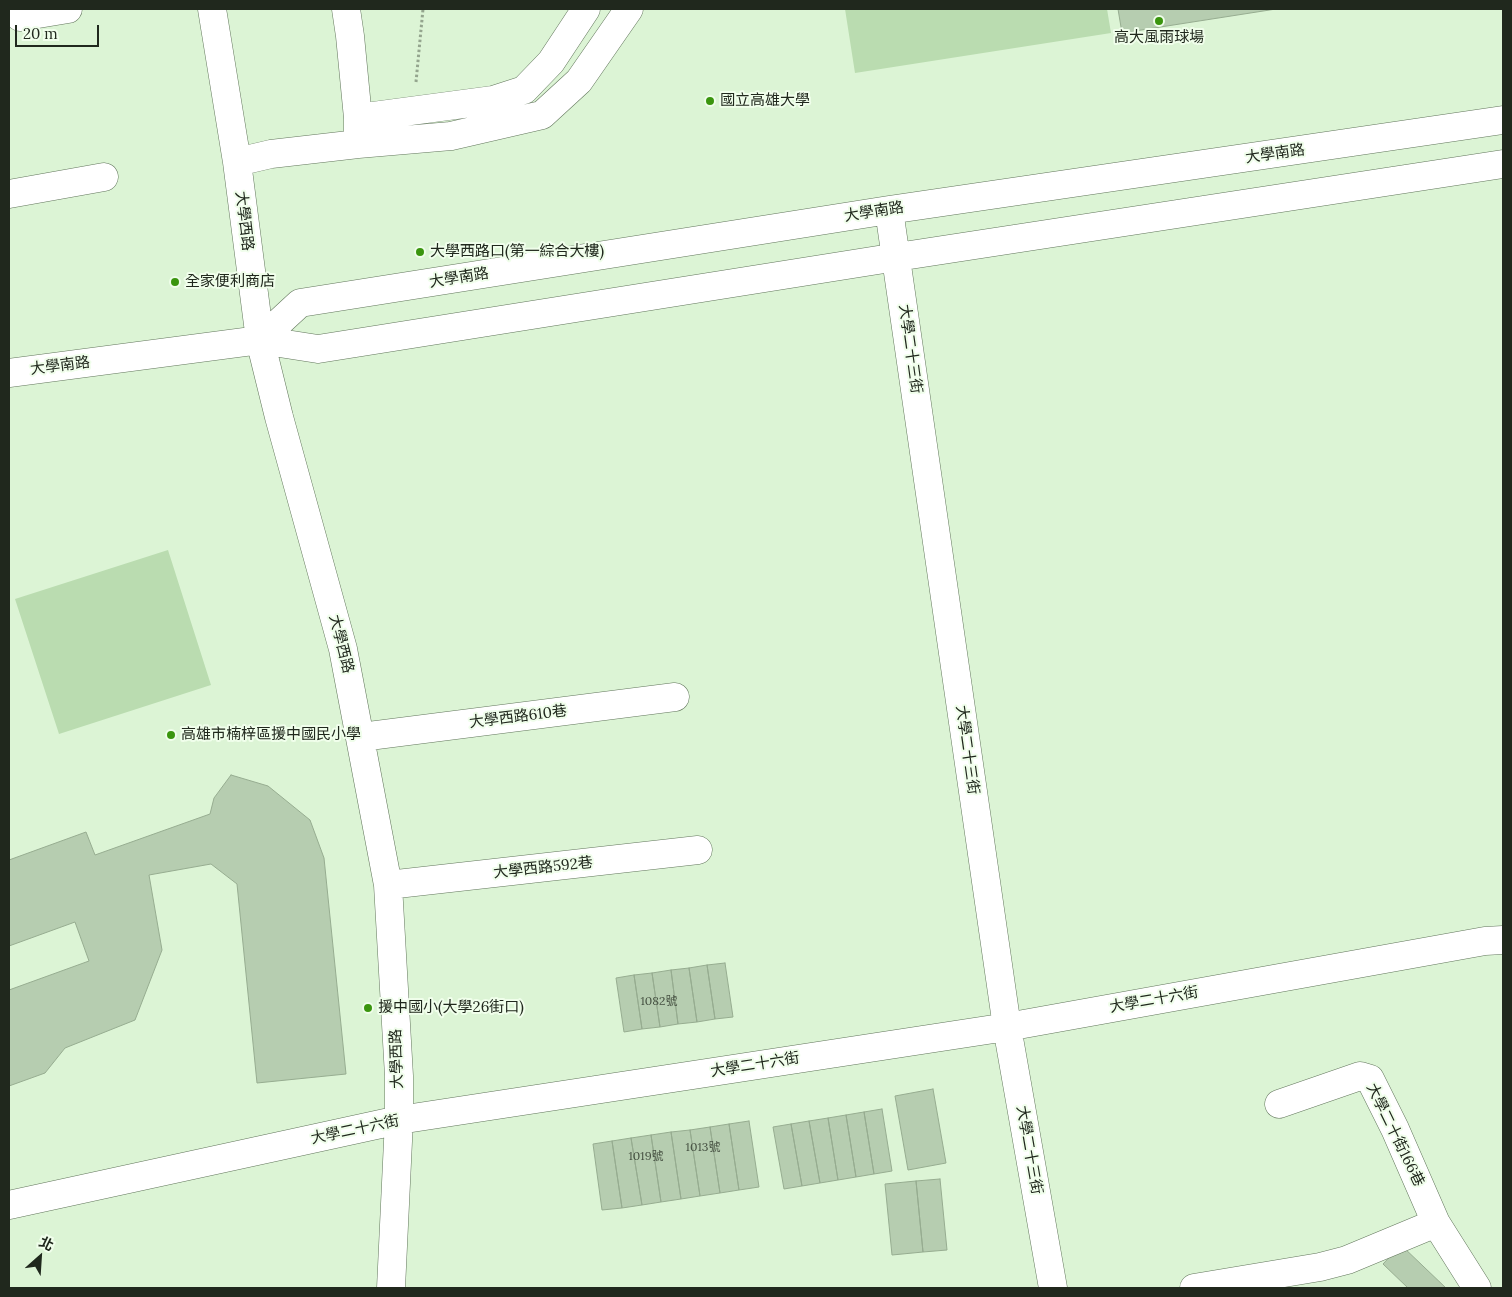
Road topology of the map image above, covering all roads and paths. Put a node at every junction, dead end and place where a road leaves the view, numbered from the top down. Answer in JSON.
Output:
{"nodes":[{"id":1,"x":68,"y":9,"type":"edge"},
{"id":2,"x":212,"y":9,"type":"edge"},
{"id":3,"x":346,"y":9,"type":"edge"},
{"id":4,"x":423,"y":9,"type":"edge"},
{"id":5,"x":586,"y":9,"type":"edge"},
{"id":6,"x":629,"y":9,"type":"edge"},
{"id":7,"x":20,"y":17,"type":"dead end"},
{"id":8,"x":415,"y":90,"type":"dead end"},
{"id":9,"x":1503,"y":120,"type":"edge"},
{"id":10,"x":358,"y":131,"type":"junction"},
{"id":11,"x":236,"y":162,"type":"junction"},
{"id":12,"x":1503,"y":164,"type":"edge"},
{"id":13,"x":104,"y":177,"type":"dead end"},
{"id":14,"x":9,"y":194,"type":"edge"},
{"id":15,"x":889,"y":210,"type":"junction"},
{"id":16,"x":897,"y":257,"type":"junction"},
{"id":17,"x":260,"y":340,"type":"junction"},
{"id":18,"x":9,"y":373,"type":"edge"},
{"id":19,"x":675,"y":696,"type":"dead end"},
{"id":20,"x":361,"y":737,"type":"junction"},
{"id":21,"x":698,"y":850,"type":"dead end"},
{"id":22,"x":388,"y":885,"type":"junction"},
{"id":23,"x":1503,"y":940,"type":"edge"},
{"id":24,"x":1007,"y":1026,"type":"junction"},
{"id":25,"x":1279,"y":1104,"type":"dead end"},
{"id":26,"x":399,"y":1120,"type":"junction"},
{"id":27,"x":9,"y":1206,"type":"edge"},
{"id":28,"x":1436,"y":1222,"type":"junction"},
{"id":29,"x":1204,"y":1287,"type":"edge"},
{"id":30,"x":391,"y":1288,"type":"edge"},
{"id":31,"x":1053,"y":1288,"type":"edge"},
{"id":32,"x":1478,"y":1288,"type":"edge"}],
"edges":[{"from":1,"to":7,"type":"street"},
{"from":2,"to":11,"type":"street","name":"大學西路"},
{"from":3,"to":10,"type":"street"},
{"from":4,"to":8,"type":"path"},
{"from":5,"to":10,"type":"street"},
{"from":6,"to":10,"type":"street"},
{"from":9,"to":15,"type":"street","name":"大學南路"},
{"from":10,"to":11,"type":"street"},
{"from":11,"to":17,"type":"street","name":"大學西路"},
{"from":12,"to":16,"type":"street","name":"大學南路"},
{"from":13,"to":14,"type":"street"},
{"from":15,"to":16,"type":"street","name":"大學二十三街"},
{"from":15,"to":17,"type":"street","name":"大學南路"},
{"from":16,"to":17,"type":"street","name":"大學南路"},
{"from":16,"to":24,"type":"street","name":"大學二十三街"},
{"from":17,"to":18,"type":"street","name":"大學南路"},
{"from":17,"to":20,"type":"street","name":"大學西路"},
{"from":19,"to":20,"type":"street","name":"大學西路610巷"},
{"from":20,"to":22,"type":"street","name":"大學西路"},
{"from":21,"to":22,"type":"street","name":"大學西路592巷"},
{"from":22,"to":26,"type":"street","name":"大學西路"},
{"from":23,"to":24,"type":"street","name":"大學二十六街"},
{"from":24,"to":26,"type":"street","name":"大學二十六街"},
{"from":24,"to":31,"type":"street","name":"大學二十三街"},
{"from":25,"to":28,"type":"street","name":"大學二十街166巷"},
{"from":26,"to":27,"type":"street","name":"大學二十六街"},
{"from":26,"to":30,"type":"street","name":"大學西路"},
{"from":28,"to":29,"type":"street"},
{"from":28,"to":32,"type":"street","name":"大學二十街166巷"}]}
